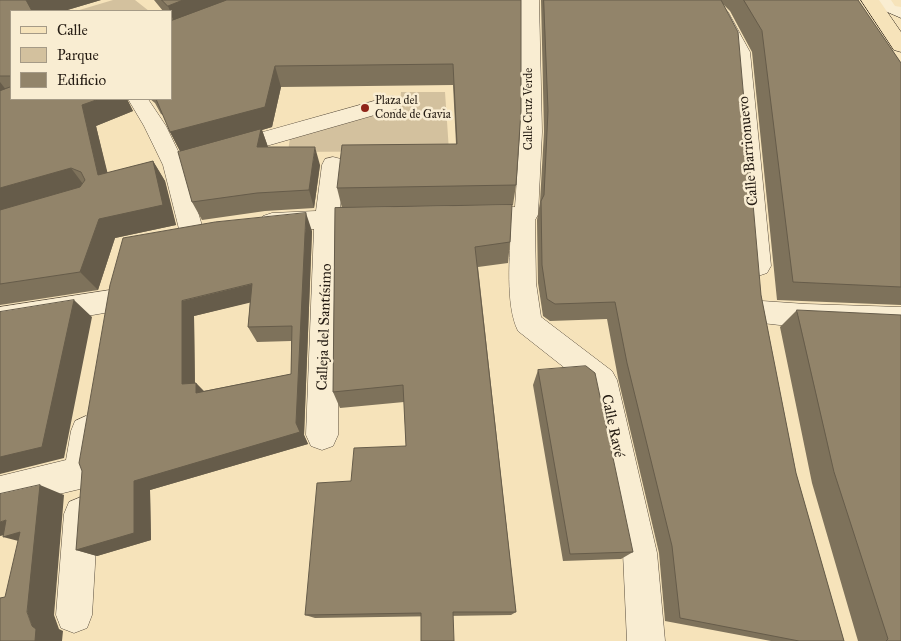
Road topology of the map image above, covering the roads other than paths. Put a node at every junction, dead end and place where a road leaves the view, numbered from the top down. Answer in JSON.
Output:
{"nodes":[{"id":1,"x":530,"y":0,"type":"edge"},
{"id":2,"x":707,"y":0,"type":"edge"},
{"id":3,"x":870,"y":0,"type":"edge"},
{"id":4,"x":886,"y":0,"type":"edge"},
{"id":5,"x":901,"y":13,"type":"edge"},
{"id":6,"x":901,"y":46,"type":"edge"},
{"id":7,"x":139,"y":100,"type":"edge"},
{"id":8,"x":392,"y":103,"type":"dead end"},
{"id":9,"x":174,"y":165,"type":"junction"},
{"id":10,"x":333,"y":165,"type":"dead end"},
{"id":11,"x":523,"y":216,"type":"junction"},
{"id":12,"x":454,"y":217,"type":"edge"},
{"id":13,"x":396,"y":218,"type":"edge"},
{"id":14,"x":328,"y":219,"type":"junction"},
{"id":15,"x":246,"y":225,"type":"edge"},
{"id":16,"x":218,"y":230,"type":"edge"},
{"id":17,"x":192,"y":233,"type":"junction"},
{"id":18,"x":167,"y":238,"type":"edge"},
{"id":19,"x":110,"y":304,"type":"edge"},
{"id":20,"x":762,"y":312,"type":"junction"},
{"id":21,"x":0,"y":319,"type":"edge"},
{"id":22,"x":901,"y":319,"type":"edge"},
{"id":23,"x":767,"y":340,"type":"edge"},
{"id":24,"x":91,"y":405,"type":"edge"},
{"id":25,"x":322,"y":435,"type":"dead end"},
{"id":26,"x":80,"y":473,"type":"junction"},
{"id":27,"x":0,"y":492,"type":"edge"},
{"id":28,"x":74,"y":615,"type":"dead end"},
{"id":29,"x":646,"y":641,"type":"edge"}],
"edges":[{"from":1,"to":11,"type":"street","name":"Calle Cruz Verde"},
{"from":2,"to":20,"type":"street","name":"Calle Barrionuevo"},
{"from":3,"to":6,"type":"main road"},
{"from":4,"to":5,"type":"street"},
{"from":7,"to":9,"type":"street"},
{"from":8,"to":9,"type":"street"},
{"from":9,"to":17,"type":"street"},
{"from":10,"to":14,"type":"street","name":"Calleja del Santísimo"},
{"from":11,"to":12,"type":"street"},
{"from":11,"to":29,"type":"street","name":"Calle Ravé"},
{"from":13,"to":14,"type":"street"},
{"from":14,"to":15,"type":"street"},
{"from":14,"to":25,"type":"street","name":"Calleja del Santísimo"},
{"from":16,"to":17,"type":"street"},
{"from":17,"to":18,"type":"street"},
{"from":19,"to":21,"type":"street"},
{"from":20,"to":22,"type":"street"},
{"from":20,"to":23,"type":"street","name":"Calle Barrionuevo"},
{"from":24,"to":26,"type":"street"},
{"from":26,"to":27,"type":"street"},
{"from":26,"to":28,"type":"street"}]}
